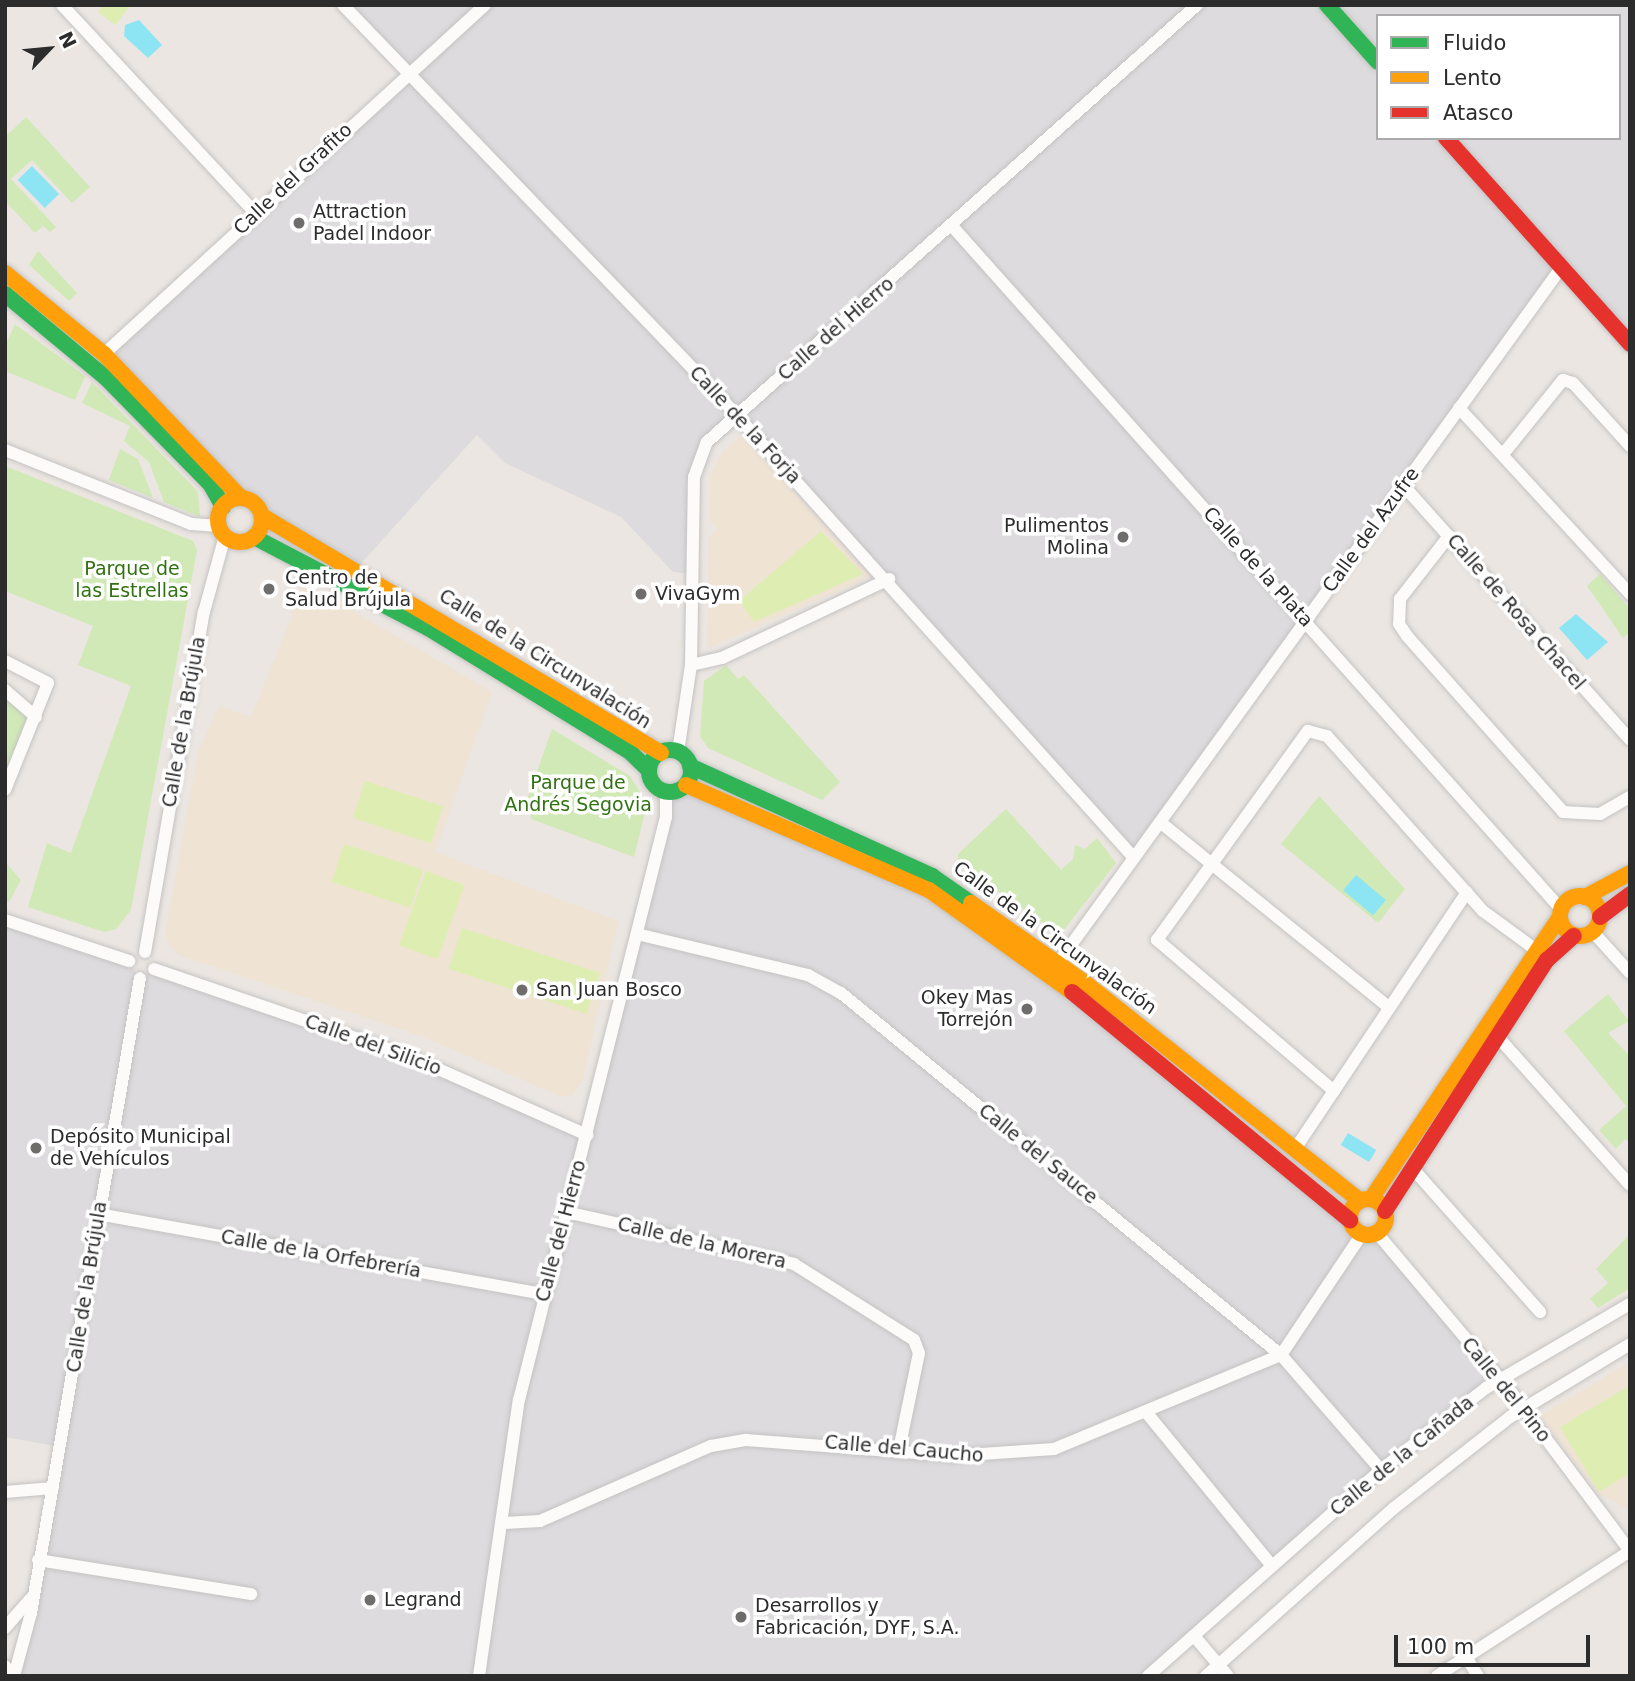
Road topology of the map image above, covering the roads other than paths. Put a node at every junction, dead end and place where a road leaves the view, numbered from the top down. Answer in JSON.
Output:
{"nodes":[{"id":1,"x":62,"y":5,"type":"edge"},
{"id":2,"x":343,"y":5,"type":"edge"},
{"id":3,"x":485,"y":5,"type":"edge"},
{"id":4,"x":1197,"y":5,"type":"edge"},
{"id":5,"x":1327,"y":5,"type":"edge"},
{"id":6,"x":1376,"y":60,"type":"edge"},
{"id":7,"x":408,"y":73,"type":"junction"},
{"id":8,"x":1448,"y":140,"type":"edge"},
{"id":9,"x":255,"y":213,"type":"junction"},
{"id":10,"x":952,"y":226,"type":"junction"},
{"id":11,"x":1561,"y":268,"type":"junction"},
{"id":12,"x":5,"y":273,"type":"edge"},
{"id":13,"x":5,"y":294,"type":"edge"},
{"id":14,"x":1630,"y":344,"type":"edge"},
{"id":15,"x":98,"y":360,"type":"junction"},
{"id":16,"x":1459,"y":408,"type":"junction"},
{"id":17,"x":737,"y":415,"type":"junction"},
{"id":18,"x":1630,"y":446,"type":"edge"},
{"id":19,"x":5,"y":450,"type":"edge"},
{"id":20,"x":1504,"y":453,"type":"junction"},
{"id":21,"x":1403,"y":485,"type":"junction"},
{"id":22,"x":241,"y":498,"type":"junction"},
{"id":23,"x":223,"y":506,"type":"junction"},
{"id":24,"x":262,"y":516,"type":"junction"},
{"id":25,"x":222,"y":531,"type":"junction"},
{"id":26,"x":1449,"y":536,"type":"junction"},
{"id":27,"x":254,"y":537,"type":"junction"},
{"id":28,"x":889,"y":579,"type":"junction"},
{"id":29,"x":1630,"y":594,"type":"edge"},
{"id":30,"x":1306,"y":621,"type":"junction"},
{"id":31,"x":5,"y":661,"type":"edge"},
{"id":32,"x":691,"y":665,"type":"junction"},
{"id":33,"x":5,"y":690,"type":"edge"},
{"id":34,"x":36,"y":717,"type":"junction"},
{"id":35,"x":1630,"y":740,"type":"edge"},
{"id":36,"x":678,"y":752,"type":"junction"},
{"id":37,"x":661,"y":753,"type":"junction"},
{"id":38,"x":690,"y":766,"type":"junction"},
{"id":39,"x":649,"y":770,"type":"junction"},
{"id":40,"x":686,"y":785,"type":"junction"},
{"id":41,"x":5,"y":790,"type":"edge"},
{"id":42,"x":666,"y":792,"type":"junction"},
{"id":43,"x":1630,"y":797,"type":"edge"},
{"id":44,"x":1160,"y":822,"type":"junction"},
{"id":45,"x":1134,"y":858,"type":"junction"},
{"id":46,"x":1209,"y":861,"type":"junction"},
{"id":47,"x":1630,"y":873,"type":"edge"},
{"id":48,"x":1467,"y":892,"type":"junction"},
{"id":49,"x":1630,"y":894,"type":"edge"},
{"id":50,"x":1585,"y":897,"type":"junction"},
{"id":51,"x":1560,"y":913,"type":"junction"},
{"id":52,"x":1600,"y":917,"type":"junction"},
{"id":53,"x":5,"y":920,"type":"edge"},
{"id":54,"x":1593,"y":932,"type":"junction"},
{"id":55,"x":637,"y":934,"type":"junction"},
{"id":56,"x":1574,"y":936,"type":"junction"},
{"id":57,"x":1535,"y":949,"type":"junction"},
{"id":58,"x":145,"y":952,"type":"junction"},
{"id":59,"x":129,"y":961,"type":"junction"},
{"id":60,"x":1058,"y":963,"type":"junction"},
{"id":61,"x":154,"y":969,"type":"junction"},
{"id":62,"x":1630,"y":973,"type":"edge"},
{"id":63,"x":140,"y":978,"type":"junction"},
{"id":64,"x":1387,"y":1006,"type":"junction"},
{"id":65,"x":1498,"y":1037,"type":"junction"},
{"id":66,"x":1334,"y":1091,"type":"junction"},
{"id":67,"x":587,"y":1135,"type":"junction"},
{"id":68,"x":1295,"y":1149,"type":"junction"},
{"id":69,"x":1414,"y":1170,"type":"junction"},
{"id":70,"x":1630,"y":1185,"type":"edge"},
{"id":71,"x":1365,"y":1200,"type":"junction"},
{"id":72,"x":1385,"y":1211,"type":"junction"},
{"id":73,"x":566,"y":1212,"type":"junction"},
{"id":74,"x":98,"y":1214,"type":"junction"},
{"id":75,"x":1350,"y":1220,"type":"junction"},
{"id":76,"x":1370,"y":1233,"type":"junction"},
{"id":77,"x":544,"y":1294,"type":"junction"},
{"id":78,"x":1630,"y":1304,"type":"edge"},
{"id":79,"x":1539,"y":1312,"type":"dead end"},
{"id":80,"x":1630,"y":1344,"type":"edge"},
{"id":81,"x":1281,"y":1355,"type":"junction"},
{"id":82,"x":1500,"y":1379,"type":"junction"},
{"id":83,"x":1523,"y":1408,"type":"junction"},
{"id":84,"x":1146,"y":1412,"type":"junction"},
{"id":85,"x":899,"y":1450,"type":"junction"},
{"id":86,"x":1381,"y":1470,"type":"junction"},
{"id":87,"x":53,"y":1488,"type":"junction"},
{"id":88,"x":5,"y":1492,"type":"edge"},
{"id":89,"x":504,"y":1523,"type":"junction"},
{"id":90,"x":1630,"y":1551,"type":"edge"},
{"id":91,"x":38,"y":1560,"type":"junction"},
{"id":92,"x":1272,"y":1566,"type":"junction"},
{"id":93,"x":251,"y":1594,"type":"dead end"},
{"id":94,"x":32,"y":1596,"type":"junction"},
{"id":95,"x":5,"y":1628,"type":"edge"},
{"id":96,"x":1194,"y":1636,"type":"junction"},
{"id":97,"x":1466,"y":1657,"type":"junction"},
{"id":98,"x":1219,"y":1663,"type":"junction"},
{"id":99,"x":5,"y":1666,"type":"edge"},
{"id":100,"x":12,"y":1676,"type":"edge"},
{"id":101,"x":479,"y":1676,"type":"edge"},
{"id":102,"x":1148,"y":1676,"type":"edge"},
{"id":103,"x":1206,"y":1676,"type":"edge"},
{"id":104,"x":1228,"y":1676,"type":"edge"},
{"id":105,"x":1437,"y":1676,"type":"edge"},
{"id":106,"x":1478,"y":1676,"type":"edge"}],
"edges":[{"from":1,"to":9,"type":"street"},
{"from":2,"to":7,"type":"street","name":"Calle de la Forja"},
{"from":3,"to":7,"type":"street","name":"Calle del Grafito"},
{"from":4,"to":10,"type":"street","name":"Calle del Hierro"},
{"from":5,"to":6,"type":"street"},
{"from":7,"to":9,"type":"street","name":"Calle del Grafito"},
{"from":7,"to":17,"type":"street","name":"Calle de la Forja"},
{"from":8,"to":11,"type":"street"},
{"from":9,"to":15,"type":"street","name":"Calle del Grafito"},
{"from":10,"to":17,"type":"street","name":"Calle del Hierro"},
{"from":10,"to":30,"type":"street","name":"Calle de la Plata"},
{"from":11,"to":14,"type":"street"},
{"from":11,"to":16,"type":"street","name":"Calle del Azufre"},
{"from":12,"to":15,"type":"street"},
{"from":13,"to":15,"type":"street"},
{"from":15,"to":22,"type":"street"},
{"from":15,"to":23,"type":"street"},
{"from":16,"to":20,"type":"street"},
{"from":16,"to":21,"type":"street","name":"Calle del Azufre"},
{"from":17,"to":28,"type":"street","name":"Calle de la Forja"},
{"from":17,"to":32,"type":"street","name":"Calle del Hierro"},
{"from":18,"to":20,"type":"street"},
{"from":19,"to":25,"type":"street"},
{"from":20,"to":29,"type":"street"},
{"from":21,"to":26,"type":"street","name":"Calle de Rosa Chacel"},
{"from":21,"to":30,"type":"street","name":"Calle del Azufre"},
{"from":22,"to":23,"type":"street"},
{"from":22,"to":24,"type":"street"},
{"from":23,"to":25,"type":"street"},
{"from":24,"to":27,"type":"street"},
{"from":24,"to":37,"type":"street","name":"Calle de la Circunvalación"},
{"from":25,"to":27,"type":"street"},
{"from":25,"to":58,"type":"street","name":"Calle de la Brújula"},
{"from":26,"to":35,"type":"street","name":"Calle de Rosa Chacel"},
{"from":26,"to":43,"type":"street"},
{"from":27,"to":39,"type":"street","name":"Calle de la Circunvalación"},
{"from":28,"to":32,"type":"street"},
{"from":28,"to":45,"type":"street","name":"Calle de la Forja"},
{"from":30,"to":44,"type":"street","name":"Calle del Azufre"},
{"from":30,"to":51,"type":"street","name":"Calle de la Plata"},
{"from":31,"to":34,"type":"street"},
{"from":32,"to":36,"type":"street","name":"Calle del Hierro"},
{"from":33,"to":34,"type":"street"},
{"from":34,"to":41,"type":"street"},
{"from":36,"to":37,"type":"street"},
{"from":36,"to":38,"type":"street"},
{"from":37,"to":39,"type":"street"},
{"from":38,"to":40,"type":"street"},
{"from":38,"to":60,"type":"street","name":"Calle de la Circunvalación"},
{"from":39,"to":42,"type":"street"},
{"from":40,"to":42,"type":"street"},
{"from":40,"to":75,"type":"street","name":"Calle de la Circunvalación"},
{"from":42,"to":55,"type":"street","name":"Calle del Hierro"},
{"from":44,"to":45,"type":"street","name":"Calle del Azufre"},
{"from":44,"to":46,"type":"street"},
{"from":45,"to":60,"type":"street","name":"Calle del Azufre"},
{"from":46,"to":48,"type":"street"},
{"from":46,"to":64,"type":"street"},
{"from":46,"to":66,"type":"street"},
{"from":47,"to":50,"type":"street"},
{"from":48,"to":57,"type":"street"},
{"from":48,"to":64,"type":"street"},
{"from":49,"to":52,"type":"street"},
{"from":50,"to":51,"type":"street"},
{"from":50,"to":52,"type":"street"},
{"from":51,"to":56,"type":"street"},
{"from":51,"to":57,"type":"street"},
{"from":52,"to":54,"type":"street"},
{"from":53,"to":59,"type":"street"},
{"from":54,"to":56,"type":"street"},
{"from":54,"to":62,"type":"street"},
{"from":55,"to":67,"type":"street","name":"Calle del Hierro"},
{"from":55,"to":81,"type":"street","name":"Calle del Sauce"},
{"from":56,"to":65,"type":"street"},
{"from":57,"to":71,"type":"street"},
{"from":58,"to":59,"type":"street"},
{"from":58,"to":61,"type":"street"},
{"from":59,"to":63,"type":"street"},
{"from":60,"to":68,"type":"street","name":"Calle de la Circunvalación"},
{"from":61,"to":63,"type":"street"},
{"from":61,"to":67,"type":"street","name":"Calle del Silicio"},
{"from":63,"to":74,"type":"street","name":"Calle de la Brújula"},
{"from":64,"to":66,"type":"street"},
{"from":65,"to":69,"type":"street"},
{"from":65,"to":70,"type":"street"},
{"from":66,"to":68,"type":"street"},
{"from":67,"to":73,"type":"street","name":"Calle del Hierro"},
{"from":68,"to":71,"type":"street","name":"Calle de la Circunvalación"},
{"from":69,"to":72,"type":"street"},
{"from":69,"to":79,"type":"street"},
{"from":71,"to":72,"type":"street","name":"Calle de la Circunvalación"},
{"from":71,"to":75,"type":"street"},
{"from":72,"to":76,"type":"street"},
{"from":73,"to":77,"type":"street","name":"Calle del Hierro"},
{"from":73,"to":85,"type":"street","name":"Calle de la Morera"},
{"from":74,"to":77,"type":"street","name":"Calle de la Orfebrería"},
{"from":74,"to":87,"type":"street","name":"Calle de la Brújula"},
{"from":75,"to":76,"type":"street","name":"Calle de la Circunvalación"},
{"from":76,"to":81,"type":"street"},
{"from":76,"to":82,"type":"street","name":"Calle del Pino"},
{"from":77,"to":89,"type":"street","name":"Calle del Hierro"},
{"from":78,"to":82,"type":"street","name":"Calle de la Cañada"},
{"from":80,"to":83,"type":"street","name":"Calle de la Cañada"},
{"from":81,"to":84,"type":"street","name":"Calle del Caucho"},
{"from":81,"to":86,"type":"street","name":"Calle del Sauce"},
{"from":82,"to":83,"type":"street","name":"Calle del Pino"},
{"from":82,"to":86,"type":"street","name":"Calle de la Cañada"},
{"from":83,"to":90,"type":"street","name":"Calle del Pino"},
{"from":83,"to":98,"type":"street","name":"Calle de la Cañada"},
{"from":84,"to":85,"type":"street","name":"Calle del Caucho"},
{"from":84,"to":92,"type":"street"},
{"from":85,"to":89,"type":"street","name":"Calle del Caucho"},
{"from":86,"to":92,"type":"street","name":"Calle de la Cañada"},
{"from":87,"to":88,"type":"street"},
{"from":87,"to":91,"type":"street","name":"Calle de la Brújula"},
{"from":89,"to":101,"type":"street","name":"Calle del Hierro"},
{"from":90,"to":97,"type":"street"},
{"from":91,"to":93,"type":"street"},
{"from":91,"to":94,"type":"street","name":"Calle de la Brújula"},
{"from":92,"to":96,"type":"street","name":"Calle de la Cañada"},
{"from":94,"to":95,"type":"street"},
{"from":94,"to":100,"type":"street","name":"Calle de la Brújula"},
{"from":96,"to":98,"type":"street"},
{"from":96,"to":102,"type":"street","name":"Calle de la Cañada"},
{"from":97,"to":105,"type":"street"},
{"from":97,"to":106,"type":"street"},
{"from":98,"to":103,"type":"street","name":"Calle de la Cañada"},
{"from":98,"to":104,"type":"street"},
{"from":99,"to":100,"type":"street"}]}
